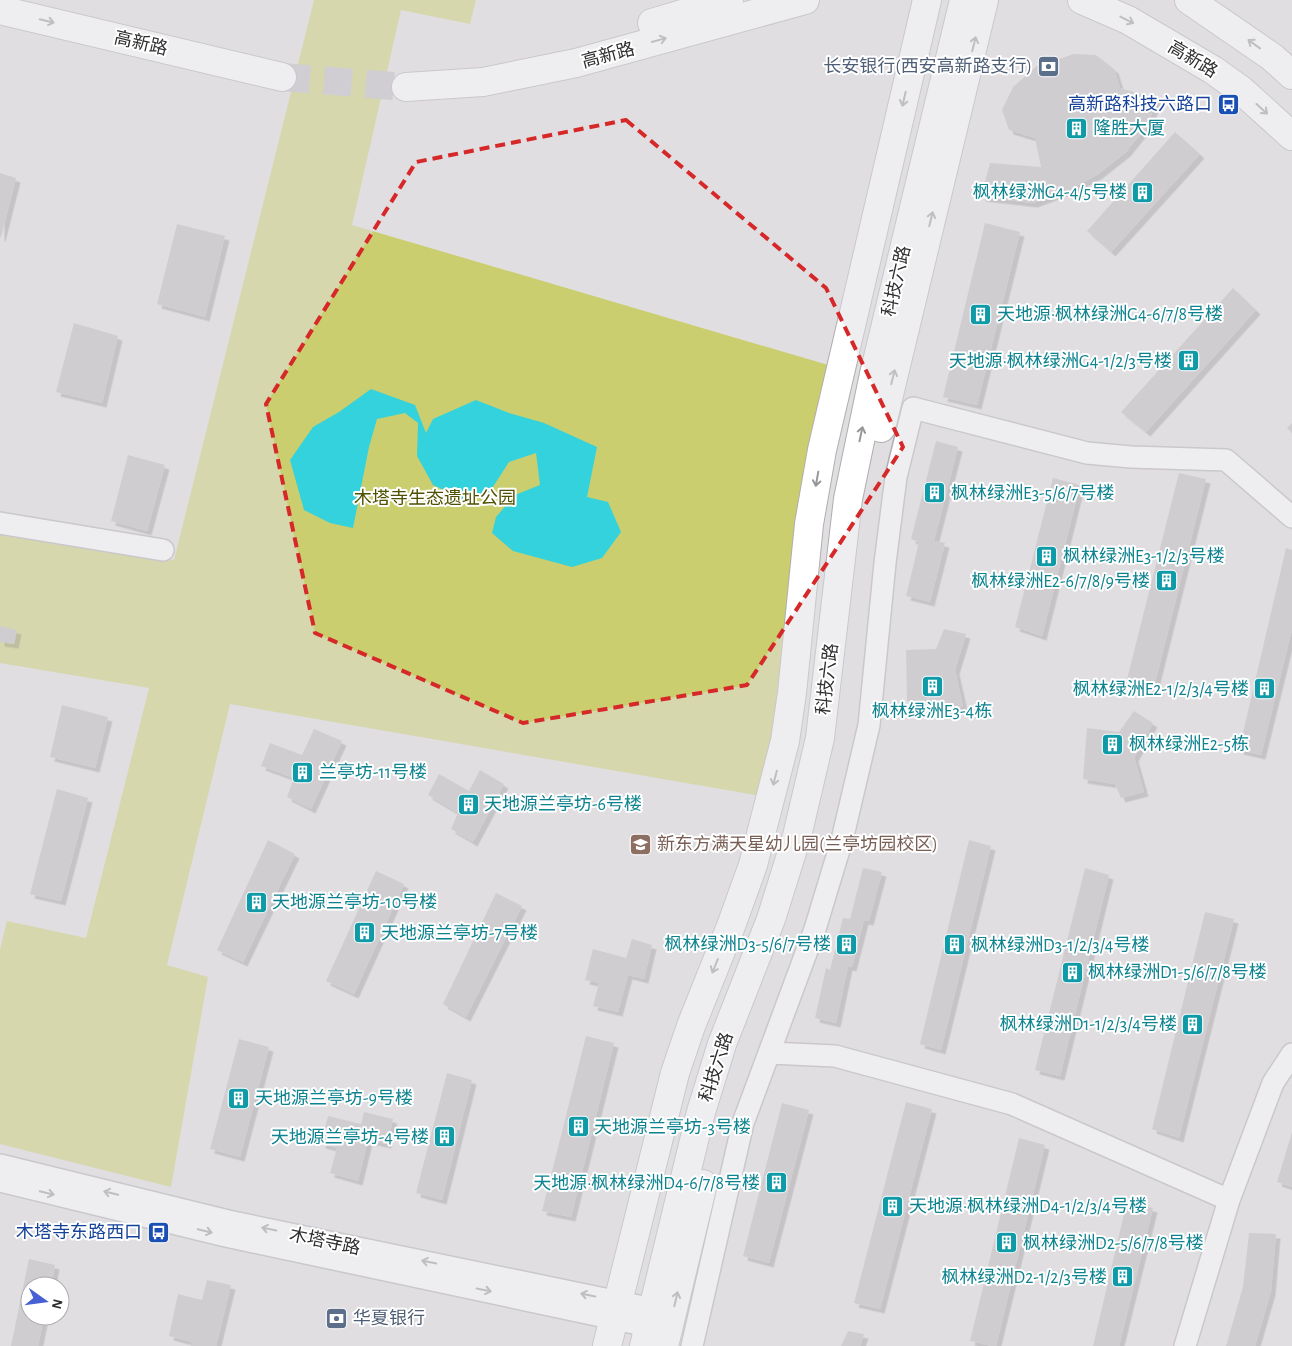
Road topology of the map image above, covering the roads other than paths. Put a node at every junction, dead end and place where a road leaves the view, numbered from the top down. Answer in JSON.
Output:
{"nodes":[{"id":1,"x":40,"y":0,"type":"edge"},
{"id":2,"x":729,"y":0,"type":"edge"},
{"id":3,"x":805,"y":0,"type":"edge"},
{"id":4,"x":926,"y":0,"type":"edge"},
{"id":5,"x":947,"y":0,"type":"edge"},
{"id":6,"x":964,"y":0,"type":"edge"},
{"id":7,"x":984,"y":0,"type":"edge"},
{"id":8,"x":1082,"y":0,"type":"edge"},
{"id":9,"x":1189,"y":0,"type":"edge"},
{"id":10,"x":0,"y":10,"type":"edge"},
{"id":11,"x":1292,"y":75,"type":"edge"},
{"id":12,"x":1292,"y":136,"type":"edge"},
{"id":13,"x":1292,"y":516,"type":"edge"},
{"id":14,"x":0,"y":523,"type":"edge"},
{"id":15,"x":163,"y":550,"type":"dead end"},
{"id":16,"x":770,"y":1053,"type":"junction"},
{"id":17,"x":1292,"y":1054,"type":"edge"},
{"id":18,"x":0,"y":1164,"type":"edge"},
{"id":19,"x":0,"y":1181,"type":"edge"},
{"id":20,"x":1229,"y":1200,"type":"junction"},
{"id":21,"x":637,"y":1324,"type":"edge"},
{"id":22,"x":607,"y":1346,"type":"edge"},
{"id":23,"x":692,"y":1346,"type":"edge"},
{"id":24,"x":1185,"y":1346,"type":"edge"}],
"edges":[{"from":10,"to":1,"type":"main road","name":"高新路","one_way":true},
{"from":2,"to":3,"type":"main road","name":"高新路","one_way":true},
{"from":4,"to":21,"type":"main road","one_way":true},
{"from":5,"to":21,"type":"main road","name":"科技六路"},
{"from":21,"to":6,"type":"main road","name":"科技六路","one_way":true},
{"from":21,"to":7,"type":"main road","one_way":true},
{"from":8,"to":12,"type":"main road","name":"高新路","one_way":true},
{"from":11,"to":9,"type":"main road","one_way":true},
{"from":13,"to":16,"type":"street"},
{"from":14,"to":15,"type":"street"},
{"from":16,"to":20,"type":"street"},
{"from":16,"to":23,"type":"street"},
{"from":17,"to":20,"type":"street"},
{"from":21,"to":18,"type":"street","name":"木塔寺路","one_way":true},
{"from":19,"to":21,"type":"street","name":"木塔寺路","one_way":true},
{"from":20,"to":24,"type":"street"},
{"from":21,"to":22,"type":"main road"}]}
